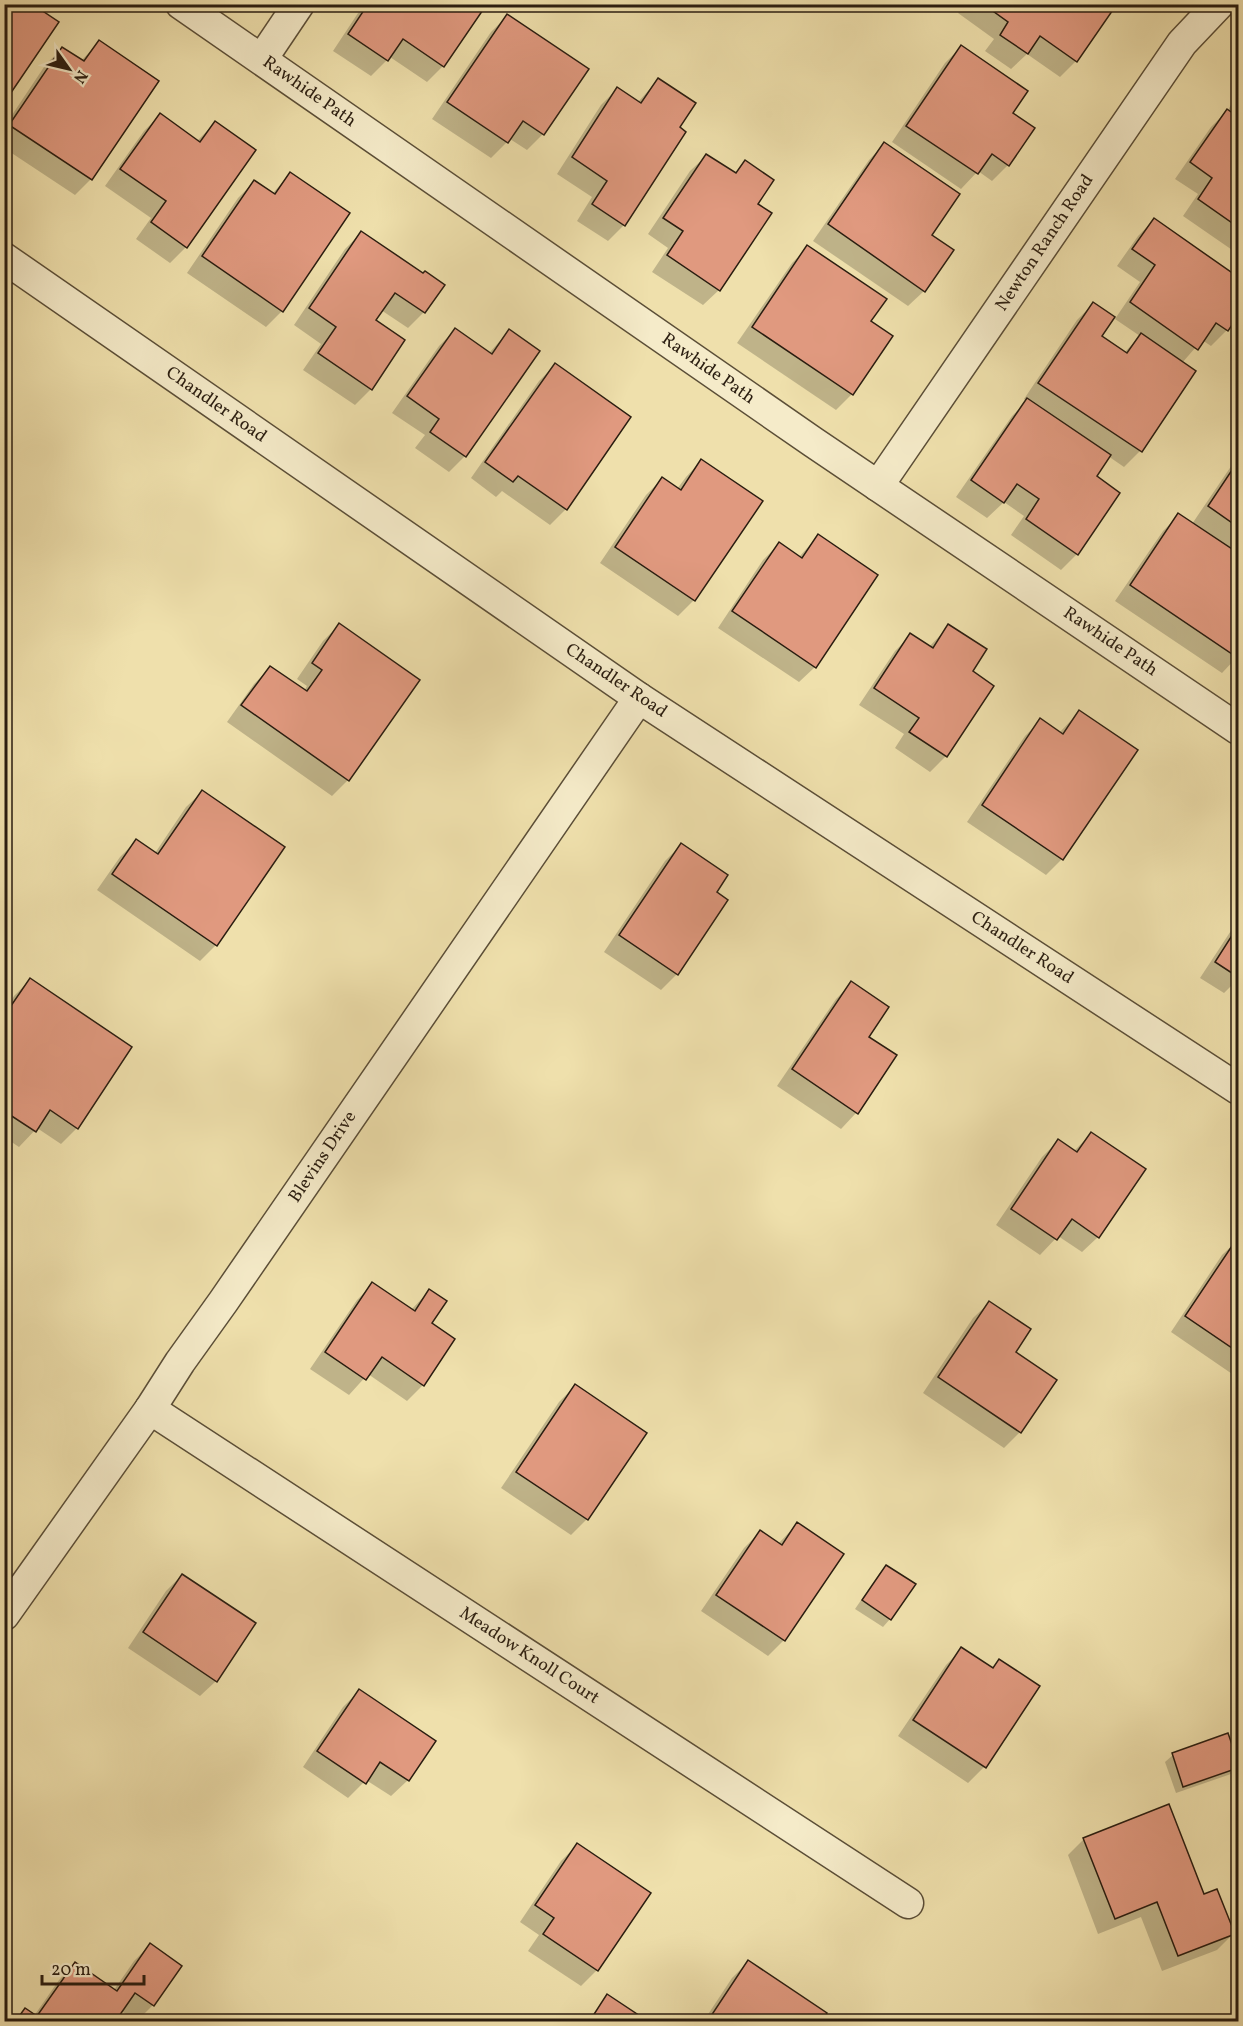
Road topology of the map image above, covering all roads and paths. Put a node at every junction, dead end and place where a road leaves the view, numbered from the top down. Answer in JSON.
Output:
{"nodes":[{"id":1,"x":181,"y":4,"type":"edge"},
{"id":2,"x":300,"y":4,"type":"edge"},
{"id":3,"x":1219,"y":4,"type":"edge"},
{"id":4,"x":262,"y":59,"type":"junction"},
{"id":5,"x":4,"y":258,"type":"edge"},
{"id":6,"x":878,"y":486,"type":"junction"},
{"id":7,"x":639,"y":698,"type":"junction"},
{"id":8,"x":1239,"y":729,"type":"edge"},
{"id":9,"x":1239,"y":1089,"type":"edge"},
{"id":10,"x":150,"y":1409,"type":"junction"},
{"id":11,"x":4,"y":1615,"type":"edge"},
{"id":12,"x":908,"y":1903,"type":"dead end"}],
"edges":[{"from":1,"to":4,"type":"street","name":"Rawhide Path"},
{"from":2,"to":4,"type":"street"},
{"from":3,"to":6,"type":"street","name":"Newton Ranch Road"},
{"from":4,"to":6,"type":"street","name":"Rawhide Path"},
{"from":5,"to":7,"type":"street","name":"Chandler Road"},
{"from":6,"to":8,"type":"street","name":"Rawhide Path"},
{"from":7,"to":9,"type":"street","name":"Chandler Road"},
{"from":7,"to":10,"type":"street","name":"Blevins Drive"},
{"from":10,"to":11,"type":"street","name":"Blevins Drive"},
{"from":10,"to":12,"type":"street","name":"Meadow Knoll Court"}]}
